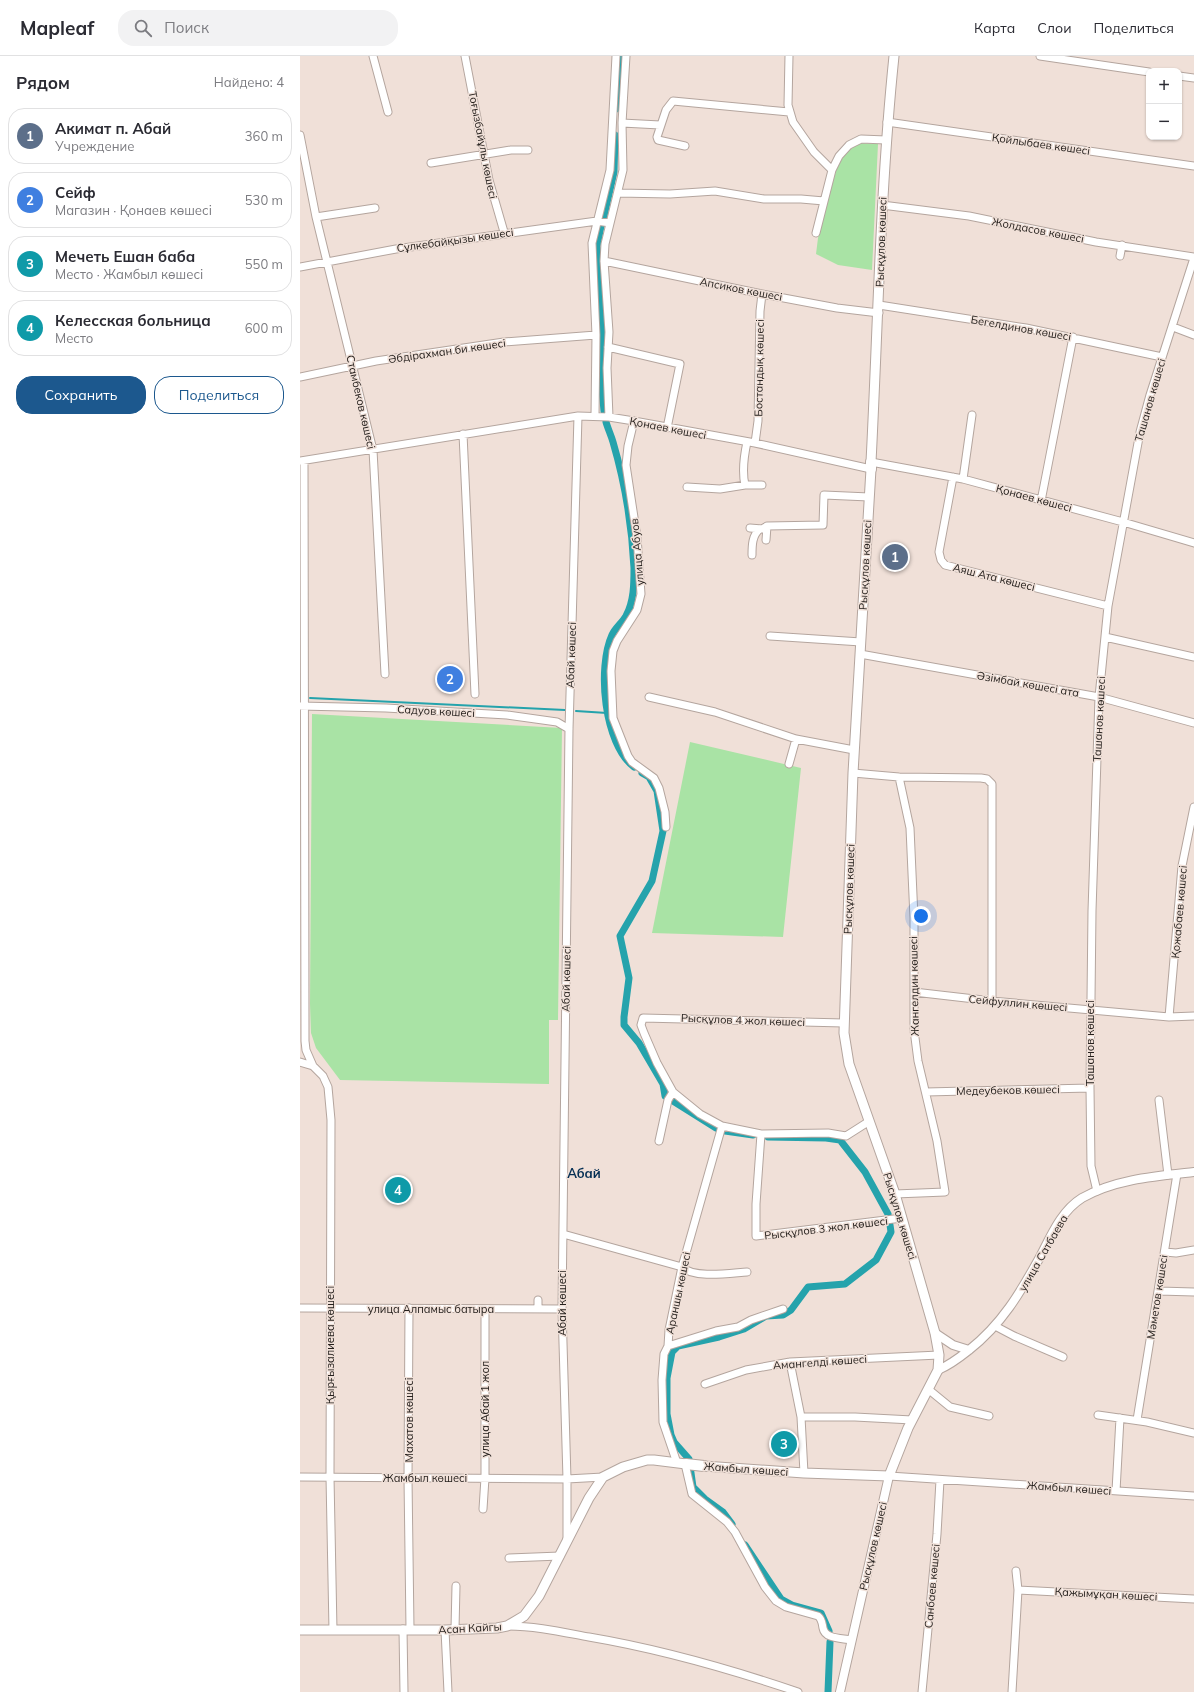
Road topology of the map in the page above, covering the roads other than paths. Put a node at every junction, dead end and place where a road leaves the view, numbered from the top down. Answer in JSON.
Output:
{"nodes":[{"id":1,"x":373,"y":56,"type":"edge"},
{"id":2,"x":465,"y":56,"type":"edge"},
{"id":3,"x":616,"y":56,"type":"edge"},
{"id":4,"x":626,"y":56,"type":"edge"},
{"id":5,"x":789,"y":56,"type":"edge"},
{"id":6,"x":894,"y":56,"type":"edge"},
{"id":7,"x":1040,"y":56,"type":"edge"},
{"id":8,"x":1146,"y":72,"type":"edge"},
{"id":9,"x":1182,"y":76,"type":"edge"},
{"id":10,"x":1194,"y":78,"type":"edge"},
{"id":11,"x":388,"y":112,"type":"dead end"},
{"id":12,"x":789,"y":112,"type":"junction"},
{"id":13,"x":887,"y":122,"type":"junction"},
{"id":14,"x":622,"y":123,"type":"junction"},
{"id":15,"x":660,"y":125,"type":"junction"},
{"id":16,"x":300,"y":135,"type":"edge"},
{"id":17,"x":886,"y":140,"type":"junction"},
{"id":18,"x":685,"y":146,"type":"dead end"},
{"id":19,"x":528,"y":150,"type":"dead end"},
{"id":20,"x":484,"y":156,"type":"junction"},
{"id":21,"x":431,"y":163,"type":"dead end"},
{"id":22,"x":303,"y":164,"type":"edge"},
{"id":23,"x":1194,"y":166,"type":"edge"},
{"id":24,"x":832,"y":170,"type":"junction"},
{"id":25,"x":618,"y":193,"type":"junction"},
{"id":26,"x":824,"y":201,"type":"junction"},
{"id":27,"x":882,"y":205,"type":"junction"},
{"id":28,"x":375,"y":208,"type":"dead end"},
{"id":29,"x":316,"y":217,"type":"junction"},
{"id":30,"x":597,"y":221,"type":"junction"},
{"id":31,"x":610,"y":223,"type":"junction"},
{"id":32,"x":504,"y":232,"type":"junction"},
{"id":33,"x":816,"y":233,"type":"dead end"},
{"id":34,"x":1122,"y":245,"type":"junction"},
{"id":35,"x":1120,"y":256,"type":"dead end"},
{"id":36,"x":1194,"y":258,"type":"edge"},
{"id":37,"x":604,"y":261,"type":"junction"},
{"id":38,"x":327,"y":262,"type":"junction"},
{"id":39,"x":300,"y":267,"type":"edge"},
{"id":40,"x":762,"y":294,"type":"junction"},
{"id":41,"x":879,"y":309,"type":"junction"},
{"id":42,"x":1173,"y":326,"type":"junction"},
{"id":43,"x":596,"y":335,"type":"junction"},
{"id":44,"x":1194,"y":335,"type":"edge"},
{"id":45,"x":1073,"y":337,"type":"junction"},
{"id":46,"x":608,"y":347,"type":"junction"},
{"id":47,"x":1162,"y":357,"type":"junction"},
{"id":48,"x":353,"y":366,"type":"junction"},
{"id":49,"x":300,"y":377,"type":"edge"},
{"id":50,"x":972,"y":415,"type":"dead end"},
{"id":51,"x":578,"y":416,"type":"junction"},
{"id":52,"x":595,"y":416,"type":"junction"},
{"id":53,"x":609,"y":417,"type":"junction"},
{"id":54,"x":634,"y":422,"type":"junction"},
{"id":55,"x":667,"y":428,"type":"junction"},
{"id":56,"x":463,"y":434,"type":"junction"},
{"id":57,"x":747,"y":442,"type":"junction"},
{"id":58,"x":756,"y":443,"type":"junction"},
{"id":59,"x":373,"y":450,"type":"junction"},
{"id":60,"x":302,"y":461,"type":"edge"},
{"id":61,"x":871,"y":465,"type":"junction"},
{"id":62,"x":953,"y":477,"type":"junction"},
{"id":63,"x":962,"y":479,"type":"junction"},
{"id":64,"x":762,"y":485,"type":"dead end"},
{"id":65,"x":745,"y":486,"type":"junction"},
{"id":66,"x":687,"y":487,"type":"dead end"},
{"id":67,"x":869,"y":497,"type":"junction"},
{"id":68,"x":1041,"y":501,"type":"junction"},
{"id":69,"x":1123,"y":522,"type":"junction"},
{"id":70,"x":767,"y":526,"type":"junction"},
{"id":71,"x":750,"y":528,"type":"dead end"},
{"id":72,"x":760,"y":529,"type":"junction"},
{"id":73,"x":766,"y":540,"type":"dead end"},
{"id":74,"x":1194,"y":543,"type":"edge"},
{"id":75,"x":752,"y":555,"type":"dead end"},
{"id":76,"x":1108,"y":606,"type":"junction"},
{"id":77,"x":770,"y":636,"type":"dead end"},
{"id":78,"x":1105,"y":637,"type":"junction"},
{"id":79,"x":861,"y":642,"type":"junction"},
{"id":80,"x":860,"y":654,"type":"junction"},
{"id":81,"x":1194,"y":657,"type":"edge"},
{"id":82,"x":385,"y":674,"type":"dead end"},
{"id":83,"x":475,"y":694,"type":"dead end"},
{"id":84,"x":649,"y":697,"type":"dead end"},
{"id":85,"x":1099,"y":697,"type":"junction"},
{"id":86,"x":302,"y":706,"type":"edge"},
{"id":87,"x":1194,"y":723,"type":"edge"},
{"id":88,"x":569,"y":729,"type":"junction"},
{"id":89,"x":796,"y":739,"type":"junction"},
{"id":90,"x":854,"y":750,"type":"junction"},
{"id":91,"x":789,"y":764,"type":"dead end"},
{"id":92,"x":853,"y":773,"type":"junction"},
{"id":93,"x":899,"y":777,"type":"junction"},
{"id":94,"x":1194,"y":807,"type":"edge"},
{"id":95,"x":666,"y":827,"type":"dead end"},
{"id":96,"x":302,"y":880,"type":"edge"},
{"id":97,"x":914,"y":992,"type":"junction"},
{"id":98,"x":992,"y":1001,"type":"junction"},
{"id":99,"x":1090,"y":1009,"type":"junction"},
{"id":100,"x":1194,"y":1016,"type":"edge"},
{"id":101,"x":1169,"y":1017,"type":"junction"},
{"id":102,"x":844,"y":1023,"type":"junction"},
{"id":103,"x":303,"y":1042,"type":"edge"},
{"id":104,"x":306,"y":1050,"type":"junction"},
{"id":105,"x":300,"y":1061,"type":"edge"},
{"id":106,"x":313,"y":1066,"type":"junction"},
{"id":107,"x":1090,"y":1088,"type":"junction"},
{"id":108,"x":673,"y":1092,"type":"junction"},
{"id":109,"x":926,"y":1092,"type":"junction"},
{"id":110,"x":1159,"y":1100,"type":"dead end"},
{"id":111,"x":868,"y":1122,"type":"junction"},
{"id":112,"x":722,"y":1126,"type":"junction"},
{"id":113,"x":761,"y":1134,"type":"junction"},
{"id":114,"x":659,"y":1141,"type":"dead end"},
{"id":115,"x":1194,"y":1172,"type":"edge"},
{"id":116,"x":1177,"y":1174,"type":"junction"},
{"id":117,"x":1168,"y":1175,"type":"junction"},
{"id":118,"x":1097,"y":1191,"type":"junction"},
{"id":119,"x":895,"y":1194,"type":"junction"},
{"id":120,"x":902,"y":1218,"type":"junction"},
{"id":121,"x":563,"y":1234,"type":"junction"},
{"id":122,"x":1194,"y":1250,"type":"edge"},
{"id":123,"x":1165,"y":1252,"type":"junction"},
{"id":124,"x":682,"y":1267,"type":"junction"},
{"id":125,"x":748,"y":1272,"type":"dead end"},
{"id":126,"x":1159,"y":1291,"type":"junction"},
{"id":127,"x":1194,"y":1292,"type":"edge"},
{"id":128,"x":538,"y":1300,"type":"dead end"},
{"id":129,"x":300,"y":1308,"type":"edge"},
{"id":130,"x":410,"y":1308,"type":"junction"},
{"id":131,"x":331,"y":1309,"type":"junction"},
{"id":132,"x":485,"y":1309,"type":"junction"},
{"id":133,"x":538,"y":1309,"type":"junction"},
{"id":134,"x":562,"y":1309,"type":"junction"},
{"id":135,"x":783,"y":1309,"type":"dead end"},
{"id":136,"x":995,"y":1326,"type":"junction"},
{"id":137,"x":935,"y":1333,"type":"junction"},
{"id":138,"x":668,"y":1346,"type":"junction"},
{"id":139,"x":969,"y":1350,"type":"junction"},
{"id":140,"x":939,"y":1355,"type":"junction"},
{"id":141,"x":1063,"y":1357,"type":"dead end"},
{"id":142,"x":790,"y":1362,"type":"junction"},
{"id":143,"x":938,"y":1370,"type":"junction"},
{"id":144,"x":705,"y":1384,"type":"dead end"},
{"id":145,"x":928,"y":1389,"type":"junction"},
{"id":146,"x":1098,"y":1415,"type":"dead end"},
{"id":147,"x":989,"y":1416,"type":"dead end"},
{"id":148,"x":801,"y":1417,"type":"junction"},
{"id":149,"x":1120,"y":1418,"type":"junction"},
{"id":150,"x":912,"y":1420,"type":"junction"},
{"id":151,"x":1137,"y":1420,"type":"junction"},
{"id":152,"x":1194,"y":1433,"type":"edge"},
{"id":153,"x":683,"y":1464,"type":"junction"},
{"id":154,"x":704,"y":1466,"type":"joint"},
{"id":155,"x":804,"y":1473,"type":"junction"},
{"id":156,"x":889,"y":1476,"type":"junction"},
{"id":157,"x":300,"y":1477,"type":"edge"},
{"id":158,"x":330,"y":1477,"type":"junction"},
{"id":159,"x":603,"y":1477,"type":"junction"},
{"id":160,"x":408,"y":1478,"type":"junction"},
{"id":161,"x":485,"y":1478,"type":"junction"},
{"id":162,"x":567,"y":1479,"type":"junction"},
{"id":163,"x":940,"y":1480,"type":"junction"},
{"id":164,"x":1116,"y":1491,"type":"junction"},
{"id":165,"x":1194,"y":1496,"type":"edge"},
{"id":166,"x":483,"y":1509,"type":"dead end"},
{"id":167,"x":567,"y":1541,"type":"junction"},
{"id":168,"x":560,"y":1556,"type":"junction"},
{"id":169,"x":508,"y":1558,"type":"dead end"},
{"id":170,"x":1016,"y":1571,"type":"dead end"},
{"id":171,"x":456,"y":1586,"type":"dead end"},
{"id":172,"x":1018,"y":1590,"type":"junction"},
{"id":173,"x":1194,"y":1599,"type":"edge"},
{"id":174,"x":507,"y":1626,"type":"junction"},
{"id":175,"x":406,"y":1629,"type":"junction"},
{"id":176,"x":300,"y":1630,"type":"edge"},
{"id":177,"x":333,"y":1630,"type":"junction"},
{"id":178,"x":445,"y":1630,"type":"junction"},
{"id":179,"x":456,"y":1630,"type":"junction"},
{"id":180,"x":851,"y":1640,"type":"junction"},
{"id":181,"x":404,"y":1692,"type":"edge"},
{"id":182,"x":448,"y":1692,"type":"edge"},
{"id":183,"x":798,"y":1692,"type":"edge"},
{"id":184,"x":840,"y":1692,"type":"edge"},
{"id":185,"x":922,"y":1692,"type":"edge"},
{"id":186,"x":1012,"y":1692,"type":"edge"}],
"edges":[{"from":1,"to":11,"type":"street"},
{"from":2,"to":20,"type":"street","name":"Тоғызбайұлы көшесі"},
{"from":3,"to":30,"type":"street"},
{"from":4,"to":14,"type":"street"},
{"from":5,"to":12,"type":"street"},
{"from":6,"to":13,"type":"main road","name":"Рысқұлов көшесі"},
{"from":7,"to":8,"type":"street"},
{"from":9,"to":10,"type":"street"},
{"from":12,"to":15,"type":"street"},
{"from":12,"to":24,"type":"street"},
{"from":13,"to":17,"type":"main road","name":"Рысқұлов көшесі"},
{"from":13,"to":23,"type":"street","name":"Қойлыбаев көшесі"},
{"from":14,"to":15,"type":"street"},
{"from":14,"to":25,"type":"street"},
{"from":15,"to":18,"type":"street"},
{"from":16,"to":22,"type":"street","name":"Стамбеков көшесі"},
{"from":17,"to":24,"type":"street"},
{"from":17,"to":27,"type":"main road","name":"Рысқұлов көшесі"},
{"from":19,"to":20,"type":"street"},
{"from":20,"to":21,"type":"street"},
{"from":20,"to":32,"type":"street","name":"Тоғызбайұлы көшесі"},
{"from":22,"to":29,"type":"street","name":"Стамбеков көшесі"},
{"from":24,"to":26,"type":"street"},
{"from":25,"to":26,"type":"street"},
{"from":25,"to":31,"type":"street"},
{"from":26,"to":33,"type":"street"},
{"from":27,"to":34,"type":"street","name":"Жолдасов көшесі"},
{"from":27,"to":41,"type":"main road","name":"Рысқұлов көшесі"},
{"from":28,"to":29,"type":"street"},
{"from":29,"to":38,"type":"street","name":"Стамбеков көшесі"},
{"from":30,"to":31,"type":"street","name":"Сұлкебайқызы көшесі"},
{"from":30,"to":32,"type":"street","name":"Сұлкебайқызы көшесі"},
{"from":30,"to":43,"type":"street"},
{"from":31,"to":37,"type":"street"},
{"from":32,"to":38,"type":"street","name":"Сұлкебайқызы көшесі"},
{"from":34,"to":35,"type":"street"},
{"from":34,"to":36,"type":"street","name":"Жолдасов көшесі"},
{"from":36,"to":42,"type":"street","name":"Ташанов көшесі"},
{"from":37,"to":40,"type":"street","name":"Апсиков көшесі"},
{"from":37,"to":46,"type":"street"},
{"from":38,"to":39,"type":"street","name":"Сұлкебайқызы көшесі"},
{"from":38,"to":48,"type":"street","name":"Стамбеков көшесі"},
{"from":40,"to":41,"type":"street","name":"Апсиков көшесі"},
{"from":40,"to":58,"type":"street","name":"Бостандық көшесі"},
{"from":41,"to":45,"type":"street","name":"Бегелдинов көшесі"},
{"from":41,"to":61,"type":"main road","name":"Рысқұлов көшесі"},
{"from":42,"to":44,"type":"street"},
{"from":42,"to":47,"type":"street","name":"Ташанов көшесі"},
{"from":43,"to":48,"type":"street","name":"Әбдірахман би көшесі"},
{"from":43,"to":52,"type":"street"},
{"from":45,"to":47,"type":"street","name":"Бегелдинов көшесі"},
{"from":45,"to":68,"type":"street"},
{"from":46,"to":53,"type":"street"},
{"from":46,"to":55,"type":"street"},
{"from":47,"to":69,"type":"street","name":"Ташанов көшесі"},
{"from":48,"to":49,"type":"street","name":"Әбдірахман би көшесі"},
{"from":48,"to":59,"type":"street","name":"Стамбеков көшесі"},
{"from":50,"to":63,"type":"street"},
{"from":51,"to":52,"type":"street","name":"Қонаев көшесі"},
{"from":51,"to":56,"type":"street","name":"Қонаев көшесі"},
{"from":51,"to":88,"type":"street","name":"Абай көшесі"},
{"from":52,"to":53,"type":"street","name":"Қонаев көшесі"},
{"from":53,"to":54,"type":"street","name":"Қонаев көшесі"},
{"from":54,"to":55,"type":"street","name":"Қонаев көшесі"},
{"from":54,"to":95,"type":"street","name":"улица Абуов"},
{"from":55,"to":57,"type":"street","name":"Қонаев көшесі"},
{"from":56,"to":59,"type":"street","name":"Қонаев көшесі"},
{"from":56,"to":83,"type":"street"},
{"from":57,"to":58,"type":"street","name":"Қонаев көшесі"},
{"from":57,"to":65,"type":"street"},
{"from":58,"to":61,"type":"street","name":"Қонаев көшесі"},
{"from":59,"to":60,"type":"street","name":"Қонаев көшесі"},
{"from":59,"to":82,"type":"street","name":"Стамбеков көшесі"},
{"from":60,"to":86,"type":"street"},
{"from":61,"to":62,"type":"street","name":"Қонаев көшесі"},
{"from":61,"to":67,"type":"main road","name":"Рысқұлов көшесі"},
{"from":62,"to":63,"type":"street","name":"Қонаев көшесі"},
{"from":62,"to":76,"type":"street","name":"Аяш Ата көшесі"},
{"from":63,"to":68,"type":"street","name":"Қонаев көшесі"},
{"from":64,"to":65,"type":"street"},
{"from":65,"to":66,"type":"street"},
{"from":67,"to":70,"type":"street"},
{"from":67,"to":79,"type":"main road","name":"Рысқұлов көшесі"},
{"from":68,"to":69,"type":"street","name":"Қонаев көшесі"},
{"from":69,"to":74,"type":"street","name":"Қонаев көшесі"},
{"from":69,"to":76,"type":"street","name":"Ташанов көшесі"},
{"from":70,"to":72,"type":"street"},
{"from":70,"to":73,"type":"street"},
{"from":71,"to":72,"type":"street"},
{"from":72,"to":75,"type":"street"},
{"from":76,"to":78,"type":"street","name":"Ташанов көшесі"},
{"from":77,"to":79,"type":"street"},
{"from":78,"to":81,"type":"street"},
{"from":78,"to":85,"type":"street","name":"Ташанов көшесі"},
{"from":79,"to":80,"type":"main road","name":"Рысқұлов көшесі"},
{"from":80,"to":85,"type":"street","name":"Әзімбай көшесі ата"},
{"from":80,"to":90,"type":"main road","name":"Рысқұлов көшесі"},
{"from":84,"to":89,"type":"street"},
{"from":85,"to":87,"type":"street","name":"Әзімбай көшесі ата"},
{"from":85,"to":99,"type":"street","name":"Ташанов көшесі"},
{"from":86,"to":88,"type":"street","name":"Садуов көшесі"},
{"from":86,"to":96,"type":"street"},
{"from":88,"to":121,"type":"street","name":"Абай көшесі"},
{"from":89,"to":90,"type":"street"},
{"from":89,"to":91,"type":"street"},
{"from":90,"to":92,"type":"main road","name":"Рысқұлов көшесі"},
{"from":92,"to":93,"type":"street"},
{"from":92,"to":102,"type":"main road","name":"Рысқұлов көшесі"},
{"from":93,"to":97,"type":"street","name":"Жангелдин көшесі"},
{"from":93,"to":98,"type":"street"},
{"from":94,"to":101,"type":"street","name":"Қожабаев көшесі"},
{"from":96,"to":103,"type":"street","name":"Қырғызалиева көшесі"},
{"from":97,"to":98,"type":"street","name":"Сейфуллин көшесі"},
{"from":97,"to":109,"type":"street","name":"Жангелдин көшесі"},
{"from":98,"to":99,"type":"street","name":"Сейфуллин көшесі"},
{"from":99,"to":101,"type":"street","name":"Сейфуллин көшесі"},
{"from":99,"to":107,"type":"street","name":"Ташанов көшесі"},
{"from":100,"to":101,"type":"street","name":"Сейфуллин көшесі"},
{"from":102,"to":108,"type":"street","name":"Рысқұлов 4 жол көшесі"},
{"from":102,"to":111,"type":"main road","name":"Рысқұлов көшесі"},
{"from":103,"to":104,"type":"street","name":"Қырғызалиева көшесі"},
{"from":104,"to":105,"type":"street"},
{"from":104,"to":106,"type":"street","name":"Қырғызалиева көшесі"},
{"from":105,"to":106,"type":"street"},
{"from":106,"to":131,"type":"street","name":"Қырғызалиева көшесі"},
{"from":107,"to":109,"type":"street","name":"Медеубеков көшесі"},
{"from":107,"to":118,"type":"street","name":"Ташанов көшесі"},
{"from":108,"to":112,"type":"street"},
{"from":108,"to":114,"type":"street"},
{"from":109,"to":119,"type":"street","name":"Жангелдин көшесі"},
{"from":110,"to":117,"type":"street"},
{"from":111,"to":113,"type":"street"},
{"from":111,"to":119,"type":"main road","name":"Рысқұлов көшесі"},
{"from":112,"to":113,"type":"street"},
{"from":112,"to":124,"type":"street","name":"Араншы көшесі"},
{"from":113,"to":120,"type":"street","name":"Рысқұлов 3 жол көшесі"},
{"from":115,"to":116,"type":"street","name":"улица Сатбаева"},
{"from":116,"to":117,"type":"street","name":"улица Сатбаева"},
{"from":116,"to":123,"type":"street","name":"Мәметов көшесі"},
{"from":117,"to":118,"type":"street","name":"улица Сатбаева"},
{"from":118,"to":136,"type":"street","name":"улица Сатбаева"},
{"from":119,"to":120,"type":"main road","name":"Рысқұлов көшесі"},
{"from":120,"to":137,"type":"main road","name":"Рысқұлов көшесі"},
{"from":121,"to":124,"type":"street"},
{"from":121,"to":134,"type":"street","name":"Абай көшесі"},
{"from":122,"to":123,"type":"street"},
{"from":123,"to":126,"type":"street","name":"Мәметов көшесі"},
{"from":124,"to":125,"type":"street"},
{"from":124,"to":138,"type":"street","name":"Араншы көшесі"},
{"from":126,"to":127,"type":"street"},
{"from":126,"to":151,"type":"street","name":"Мәметов көшесі"},
{"from":128,"to":133,"type":"street"},
{"from":129,"to":131,"type":"street","name":"улица Алпамыс батыра"},
{"from":130,"to":131,"type":"street","name":"улица Алпамыс батыра"},
{"from":130,"to":132,"type":"street","name":"улица Алпамыс батыра"},
{"from":130,"to":160,"type":"street","name":"Махатов көшесі"},
{"from":131,"to":158,"type":"street","name":"Қырғызалиева көшесі"},
{"from":132,"to":133,"type":"street","name":"улица Алпамыс батыра"},
{"from":132,"to":161,"type":"street","name":"улица Абай 1 жол"},
{"from":133,"to":134,"type":"street","name":"улица Алпамыс батыра"},
{"from":134,"to":162,"type":"street","name":"Абай көшесі"},
{"from":135,"to":138,"type":"street"},
{"from":136,"to":139,"type":"street","name":"улица Сатбаева"},
{"from":136,"to":141,"type":"street"},
{"from":137,"to":139,"type":"street"},
{"from":137,"to":140,"type":"main road","name":"Рысқұлов көшесі"},
{"from":138,"to":153,"type":"street","name":"Араншы көшесі"},
{"from":139,"to":143,"type":"street","name":"улица Сатбаева"},
{"from":140,"to":142,"type":"street","name":"Амангелді көшесі"},
{"from":140,"to":143,"type":"main road","name":"Рысқұлов көшесі"},
{"from":142,"to":144,"type":"street","name":"Амангелді көшесі"},
{"from":142,"to":148,"type":"street"},
{"from":143,"to":145,"type":"main road","name":"Рысқұлов көшесі"},
{"from":145,"to":147,"type":"street"},
{"from":145,"to":150,"type":"main road","name":"Рысқұлов көшесі"},
{"from":146,"to":149,"type":"street"},
{"from":148,"to":150,"type":"street"},
{"from":148,"to":155,"type":"street"},
{"from":149,"to":151,"type":"street"},
{"from":149,"to":164,"type":"street"},
{"from":150,"to":156,"type":"main road","name":"Рысқұлов көшесі"},
{"from":151,"to":152,"type":"street"},
{"from":153,"to":154,"type":"main road","name":"Жамбыл көшесі"},
{"from":153,"to":159,"type":"main road","name":"Жамбыл көшесі"},
{"from":153,"to":180,"type":"street","name":"Араншы көшесі"},
{"from":154,"to":155,"type":"main road","name":"Жамбыл көшесі"},
{"from":155,"to":156,"type":"main road","name":"Жамбыл көшесі"},
{"from":156,"to":163,"type":"street","name":"Жамбыл көшесі"},
{"from":156,"to":180,"type":"street","name":"Рысқұлов көшесі"},
{"from":157,"to":158,"type":"street","name":"Жамбыл көшесі"},
{"from":158,"to":160,"type":"street","name":"Жамбыл көшесі"},
{"from":158,"to":177,"type":"street","name":"Қырғызалиева көшесі"},
{"from":159,"to":162,"type":"street","name":"Жамбыл көшесі"},
{"from":159,"to":167,"type":"main road","name":"Асан Кайгы"},
{"from":160,"to":161,"type":"street","name":"Жамбыл көшесі"},
{"from":160,"to":175,"type":"street","name":"Махатов көшесі"},
{"from":161,"to":162,"type":"street","name":"Жамбыл көшесі"},
{"from":161,"to":166,"type":"street","name":"улица Абай 1 жол"},
{"from":162,"to":167,"type":"street","name":"Абай көшесі"},
{"from":163,"to":164,"type":"street","name":"Жамбыл көшесі"},
{"from":163,"to":185,"type":"street","name":"Санбаев көшесі"},
{"from":164,"to":165,"type":"street","name":"Жамбыл көшесі"},
{"from":167,"to":168,"type":"main road","name":"Асан Кайгы"},
{"from":168,"to":169,"type":"street"},
{"from":168,"to":174,"type":"main road","name":"Асан Кайгы"},
{"from":170,"to":172,"type":"street"},
{"from":171,"to":179,"type":"street"},
{"from":172,"to":173,"type":"street","name":"Қажымұқан көшесі"},
{"from":172,"to":186,"type":"street"},
{"from":174,"to":179,"type":"main road","name":"Асан Кайгы"},
{"from":174,"to":183,"type":"street"},
{"from":175,"to":177,"type":"main road","name":"Асан Кайгы"},
{"from":175,"to":178,"type":"main road","name":"Асан Кайгы"},
{"from":175,"to":181,"type":"street","name":"Махатов көшесі"},
{"from":176,"to":177,"type":"main road","name":"Асан Кайгы"},
{"from":178,"to":179,"type":"main road","name":"Асан Кайгы"},
{"from":178,"to":182,"type":"street"},
{"from":180,"to":184,"type":"street","name":"Рысқұлов көшесі"}]}
